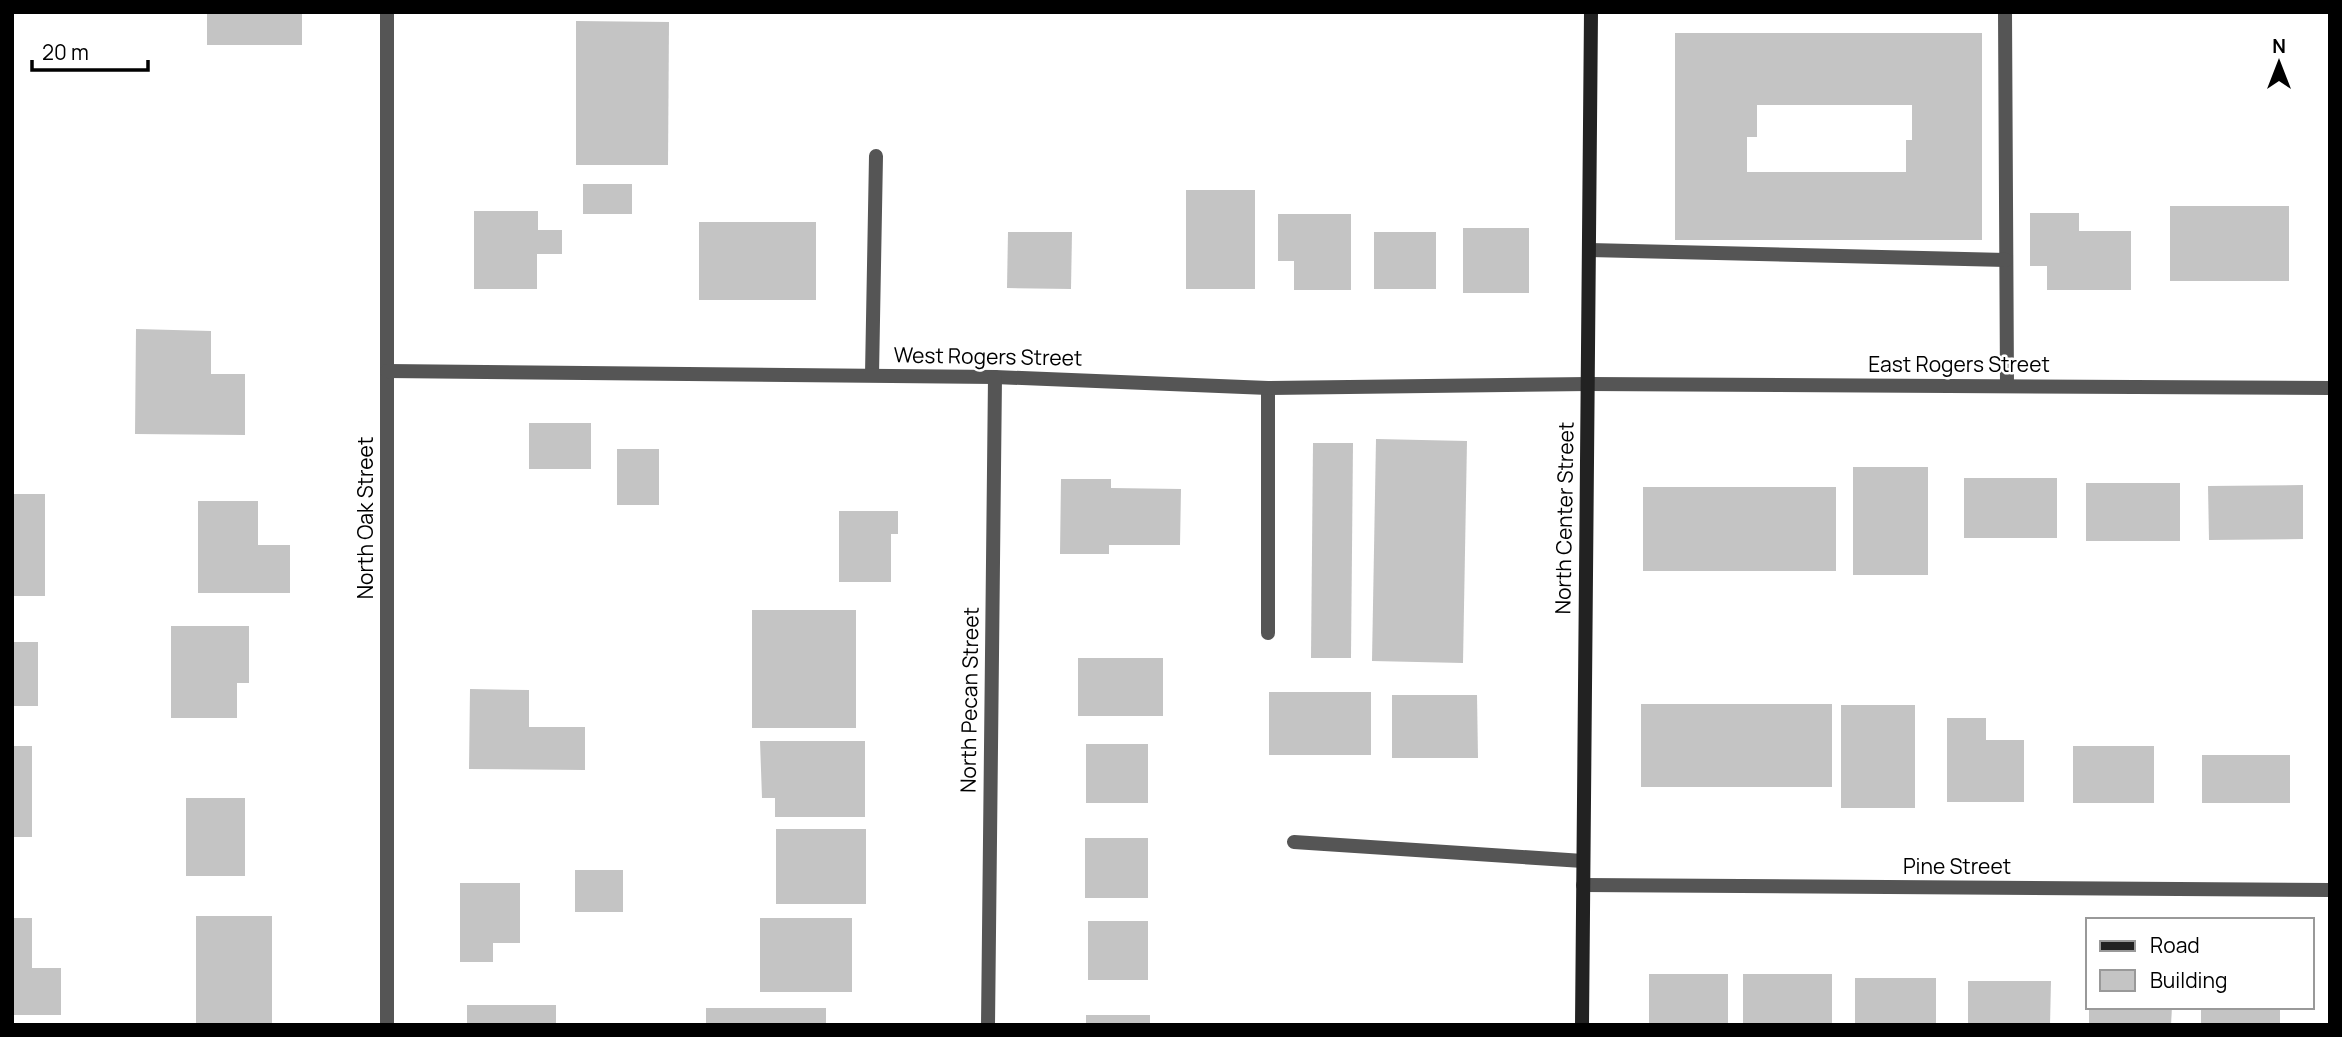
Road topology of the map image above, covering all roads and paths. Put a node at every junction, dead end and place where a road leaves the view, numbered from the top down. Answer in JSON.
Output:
{"nodes":[{"id":1,"x":387,"y":12,"type":"edge"},
{"id":2,"x":1591,"y":12,"type":"edge"},
{"id":3,"x":2005,"y":12,"type":"edge"},
{"id":4,"x":876,"y":156,"type":"dead end"},
{"id":5,"x":1589,"y":250,"type":"junction"},
{"id":6,"x":2006,"y":260,"type":"junction"},
{"id":7,"x":387,"y":371,"type":"junction"},
{"id":8,"x":872,"y":375,"type":"junction"},
{"id":9,"x":995,"y":377,"type":"junction"},
{"id":10,"x":1588,"y":384,"type":"junction"},
{"id":11,"x":2007,"y":386,"type":"junction"},
{"id":12,"x":1268,"y":387,"type":"junction"},
{"id":13,"x":2330,"y":388,"type":"edge"},
{"id":14,"x":1268,"y":633,"type":"dead end"},
{"id":15,"x":1294,"y":842,"type":"dead end"},
{"id":16,"x":1583,"y":861,"type":"junction"},
{"id":17,"x":1583,"y":885,"type":"junction"},
{"id":18,"x":2330,"y":890,"type":"edge"},
{"id":19,"x":387,"y":1025,"type":"edge"},
{"id":20,"x":988,"y":1025,"type":"edge"},
{"id":21,"x":1582,"y":1025,"type":"edge"}],
"edges":[{"from":1,"to":7,"type":"street","name":"North Oak Street"},
{"from":2,"to":5,"type":"main road","name":"North Center Street"},
{"from":3,"to":6,"type":"street"},
{"from":4,"to":8,"type":"street"},
{"from":5,"to":6,"type":"street"},
{"from":5,"to":10,"type":"main road","name":"North Center Street"},
{"from":6,"to":11,"type":"street"},
{"from":7,"to":8,"type":"street","name":"West Rogers Street"},
{"from":7,"to":19,"type":"street","name":"North Oak Street"},
{"from":8,"to":9,"type":"street","name":"West Rogers Street"},
{"from":9,"to":12,"type":"street","name":"West Rogers Street"},
{"from":9,"to":20,"type":"street","name":"North Pecan Street"},
{"from":10,"to":11,"type":"street","name":"East Rogers Street"},
{"from":10,"to":12,"type":"street","name":"West Rogers Street"},
{"from":10,"to":16,"type":"main road","name":"North Center Street"},
{"from":11,"to":13,"type":"street","name":"East Rogers Street"},
{"from":12,"to":14,"type":"street"},
{"from":15,"to":16,"type":"street"},
{"from":16,"to":17,"type":"main road","name":"North Center Street"},
{"from":17,"to":18,"type":"street","name":"Pine Street"},
{"from":17,"to":21,"type":"main road","name":"North Center Street"}]}
